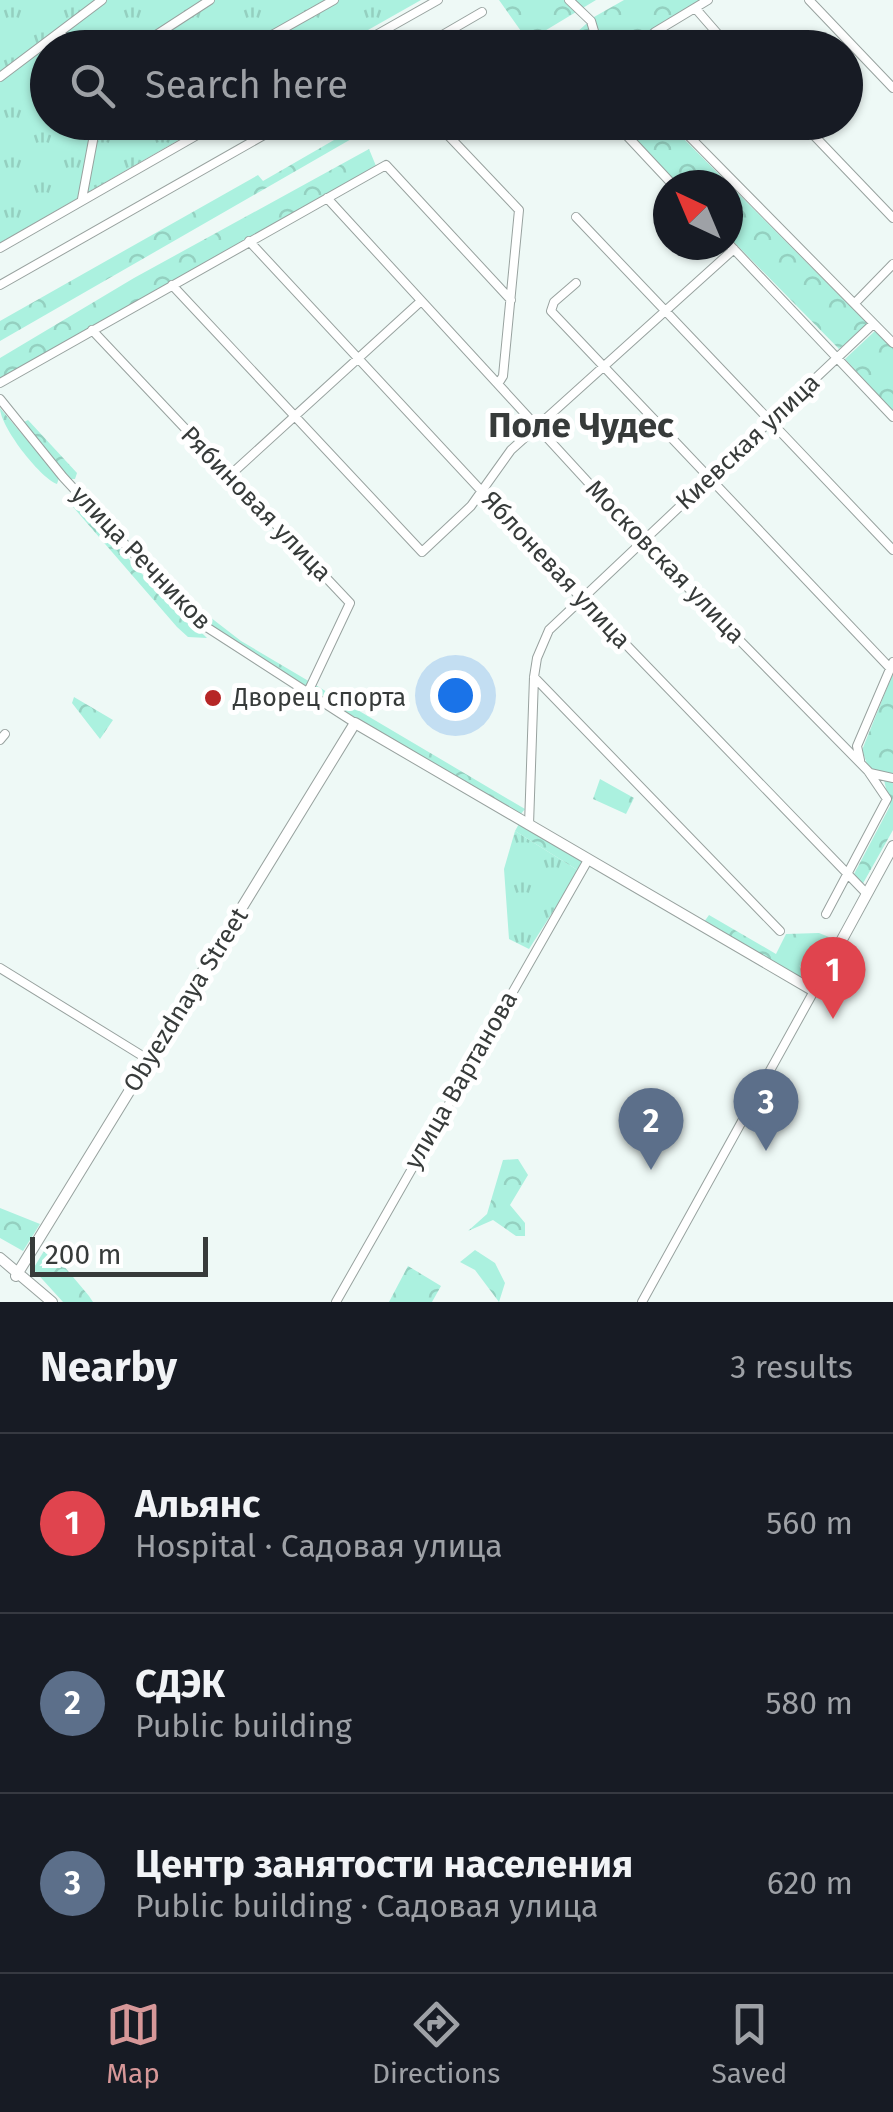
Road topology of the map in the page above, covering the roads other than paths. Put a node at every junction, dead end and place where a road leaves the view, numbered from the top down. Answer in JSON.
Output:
{"nodes":[{"id":1,"x":102,"y":0,"type":"edge"},
{"id":2,"x":210,"y":0,"type":"edge"},
{"id":3,"x":334,"y":0,"type":"edge"},
{"id":4,"x":438,"y":0,"type":"edge"},
{"id":5,"x":569,"y":0,"type":"edge"},
{"id":6,"x":708,"y":0,"type":"edge"},
{"id":7,"x":808,"y":0,"type":"edge"},
{"id":8,"x":696,"y":10,"type":"junction"},
{"id":9,"x":482,"y":12,"type":"dead end"},
{"id":10,"x":63,"y":30,"type":"edge"},
{"id":11,"x":164,"y":30,"type":"edge"},
{"id":12,"x":281,"y":30,"type":"edge"},
{"id":13,"x":385,"y":30,"type":"edge"},
{"id":14,"x":451,"y":30,"type":"edge"},
{"id":15,"x":594,"y":30,"type":"edge"},
{"id":16,"x":659,"y":30,"type":"edge"},
{"id":17,"x":714,"y":30,"type":"edge"},
{"id":18,"x":837,"y":30,"type":"edge"},
{"id":19,"x":30,"y":54,"type":"edge"},
{"id":20,"x":863,"y":57,"type":"edge"},
{"id":21,"x":0,"y":77,"type":"edge"},
{"id":22,"x":893,"y":88,"type":"edge"},
{"id":23,"x":93,"y":140,"type":"edge"},
{"id":24,"x":188,"y":140,"type":"edge"},
{"id":25,"x":255,"y":140,"type":"edge"},
{"id":26,"x":453,"y":140,"type":"edge"},
{"id":27,"x":631,"y":140,"type":"edge"},
{"id":28,"x":693,"y":140,"type":"edge"},
{"id":29,"x":818,"y":140,"type":"edge"},
{"id":30,"x":660,"y":170,"type":"edge"},
{"id":31,"x":327,"y":198,"type":"junction"},
{"id":32,"x":82,"y":200,"type":"junction"},
{"id":33,"x":576,"y":218,"type":"dead end"},
{"id":34,"x":893,"y":218,"type":"edge"},
{"id":35,"x":249,"y":242,"type":"junction"},
{"id":36,"x":0,"y":248,"type":"edge"},
{"id":37,"x":743,"y":259,"type":"edge"},
{"id":38,"x":717,"y":260,"type":"edge"},
{"id":39,"x":893,"y":264,"type":"edge"},
{"id":40,"x":576,"y":283,"type":"dead end"},
{"id":41,"x":0,"y":285,"type":"edge"},
{"id":42,"x":172,"y":285,"type":"junction"},
{"id":43,"x":511,"y":300,"type":"junction"},
{"id":44,"x":420,"y":302,"type":"junction"},
{"id":45,"x":855,"y":303,"type":"junction"},
{"id":46,"x":668,"y":311,"type":"junction"},
{"id":47,"x":873,"y":324,"type":"junction"},
{"id":48,"x":92,"y":330,"type":"junction"},
{"id":49,"x":893,"y":343,"type":"edge"},
{"id":50,"x":838,"y":358,"type":"junction"},
{"id":51,"x":358,"y":360,"type":"junction"},
{"id":52,"x":606,"y":370,"type":"junction"},
{"id":53,"x":0,"y":384,"type":"edge"},
{"id":54,"x":498,"y":384,"type":"junction"},
{"id":55,"x":0,"y":399,"type":"edge"},
{"id":56,"x":893,"y":417,"type":"edge"},
{"id":57,"x":294,"y":418,"type":"junction"},
{"id":58,"x":769,"y":421,"type":"junction"},
{"id":59,"x":539,"y":429,"type":"junction"},
{"id":60,"x":228,"y":478,"type":"junction"},
{"id":61,"x":707,"y":479,"type":"junction"},
{"id":62,"x":481,"y":489,"type":"junction"},
{"id":63,"x":642,"y":540,"type":"junction"},
{"id":64,"x":893,"y":550,"type":"edge"},
{"id":65,"x":581,"y":598,"type":"junction"},
{"id":66,"x":892,"y":665,"type":"edge"},
{"id":67,"x":534,"y":677,"type":"junction"},
{"id":68,"x":307,"y":694,"type":"junction"},
{"id":69,"x":356,"y":723,"type":"junction"},
{"id":70,"x":870,"y":773,"type":"junction"},
{"id":71,"x":893,"y":778,"type":"edge"},
{"id":72,"x":529,"y":825,"type":"junction"},
{"id":73,"x":893,"y":846,"type":"edge"},
{"id":74,"x":588,"y":860,"type":"junction"},
{"id":75,"x":847,"y":879,"type":"junction"},
{"id":76,"x":867,"y":894,"type":"junction"},
{"id":77,"x":826,"y":914,"type":"dead end"},
{"id":78,"x":780,"y":931,"type":"dead end"},
{"id":79,"x":0,"y":968,"type":"edge"},
{"id":80,"x":814,"y":991,"type":"junction"},
{"id":81,"x":149,"y":1060,"type":"junction"},
{"id":82,"x":0,"y":1258,"type":"edge"},
{"id":83,"x":0,"y":1266,"type":"edge"},
{"id":84,"x":18,"y":1274,"type":"junction"},
{"id":85,"x":44,"y":1302,"type":"edge"},
{"id":86,"x":52,"y":1302,"type":"edge"},
{"id":87,"x":336,"y":1302,"type":"edge"},
{"id":88,"x":642,"y":1302,"type":"edge"}],
"edges":[{"from":1,"to":10,"type":"street"},
{"from":2,"to":11,"type":"street"},
{"from":3,"to":12,"type":"street"},
{"from":4,"to":13,"type":"street"},
{"from":5,"to":15,"type":"street"},
{"from":6,"to":8,"type":"street"},
{"from":7,"to":18,"type":"street"},
{"from":8,"to":16,"type":"street"},
{"from":8,"to":17,"type":"street"},
{"from":9,"to":14,"type":"street"},
{"from":19,"to":21,"type":"street"},
{"from":20,"to":22,"type":"street"},
{"from":23,"to":32,"type":"street"},
{"from":24,"to":32,"type":"street"},
{"from":25,"to":41,"type":"street"},
{"from":26,"to":43,"type":"street"},
{"from":27,"to":30,"type":"street"},
{"from":28,"to":45,"type":"street"},
{"from":29,"to":34,"type":"street"},
{"from":31,"to":35,"type":"street"},
{"from":31,"to":43,"type":"street"},
{"from":31,"to":44,"type":"street","name":"Московская улица"},
{"from":32,"to":36,"type":"street"},
{"from":33,"to":46,"type":"street"},
{"from":35,"to":42,"type":"street"},
{"from":35,"to":51,"type":"street","name":"Яблоневая улица"},
{"from":37,"to":50,"type":"street"},
{"from":38,"to":46,"type":"street"},
{"from":39,"to":45,"type":"street"},
{"from":40,"to":52,"type":"street"},
{"from":42,"to":48,"type":"street"},
{"from":42,"to":57,"type":"street"},
{"from":43,"to":54,"type":"street"},
{"from":44,"to":51,"type":"street"},
{"from":44,"to":54,"type":"street","name":"Московская улица"},
{"from":45,"to":47,"type":"street"},
{"from":46,"to":52,"type":"street"},
{"from":46,"to":58,"type":"street"},
{"from":47,"to":49,"type":"street"},
{"from":47,"to":50,"type":"street","name":"Киевская улица"},
{"from":48,"to":53,"type":"street"},
{"from":48,"to":60,"type":"street","name":"Рябиновая улица"},
{"from":50,"to":56,"type":"street"},
{"from":50,"to":58,"type":"street","name":"Киевская улица"},
{"from":51,"to":57,"type":"street"},
{"from":51,"to":62,"type":"street","name":"Яблоневая улица"},
{"from":52,"to":59,"type":"street"},
{"from":52,"to":61,"type":"street"},
{"from":54,"to":59,"type":"street","name":"Московская улица"},
{"from":55,"to":68,"type":"street","name":"улица Речников"},
{"from":57,"to":60,"type":"street"},
{"from":57,"to":62,"type":"street"},
{"from":58,"to":61,"type":"street","name":"Киевская улица"},
{"from":58,"to":64,"type":"street"},
{"from":59,"to":62,"type":"street"},
{"from":59,"to":63,"type":"street","name":"Московская улица"},
{"from":60,"to":68,"type":"street","name":"Рябиновая улица"},
{"from":61,"to":63,"type":"street","name":"Киевская улица"},
{"from":61,"to":66,"type":"street"},
{"from":62,"to":65,"type":"street","name":"Яблоневая улица"},
{"from":63,"to":65,"type":"street","name":"Киевская улица"},
{"from":63,"to":70,"type":"street","name":"Московская улица"},
{"from":65,"to":67,"type":"street","name":"Киевская улица"},
{"from":65,"to":75,"type":"street","name":"Яблоневая улица"},
{"from":66,"to":70,"type":"street"},
{"from":67,"to":72,"type":"street","name":"Киевская улица"},
{"from":67,"to":78,"type":"street"},
{"from":68,"to":69,"type":"street","name":"улица Речников"},
{"from":69,"to":72,"type":"main road"},
{"from":69,"to":81,"type":"main road","name":"Obyezdnaya Street"},
{"from":70,"to":71,"type":"street"},
{"from":70,"to":75,"type":"street"},
{"from":72,"to":74,"type":"main road"},
{"from":73,"to":76,"type":"main road"},
{"from":74,"to":80,"type":"main road"},
{"from":74,"to":87,"type":"street","name":"улица Вартанова"},
{"from":75,"to":76,"type":"street","name":"Яблоневая улица"},
{"from":75,"to":77,"type":"street"},
{"from":76,"to":80,"type":"main road"},
{"from":79,"to":81,"type":"street"},
{"from":80,"to":88,"type":"street"},
{"from":81,"to":84,"type":"main road","name":"Obyezdnaya Street"},
{"from":82,"to":84,"type":"main road"},
{"from":83,"to":84,"type":"main road"},
{"from":84,"to":85,"type":"main road"},
{"from":84,"to":86,"type":"main road"}]}
